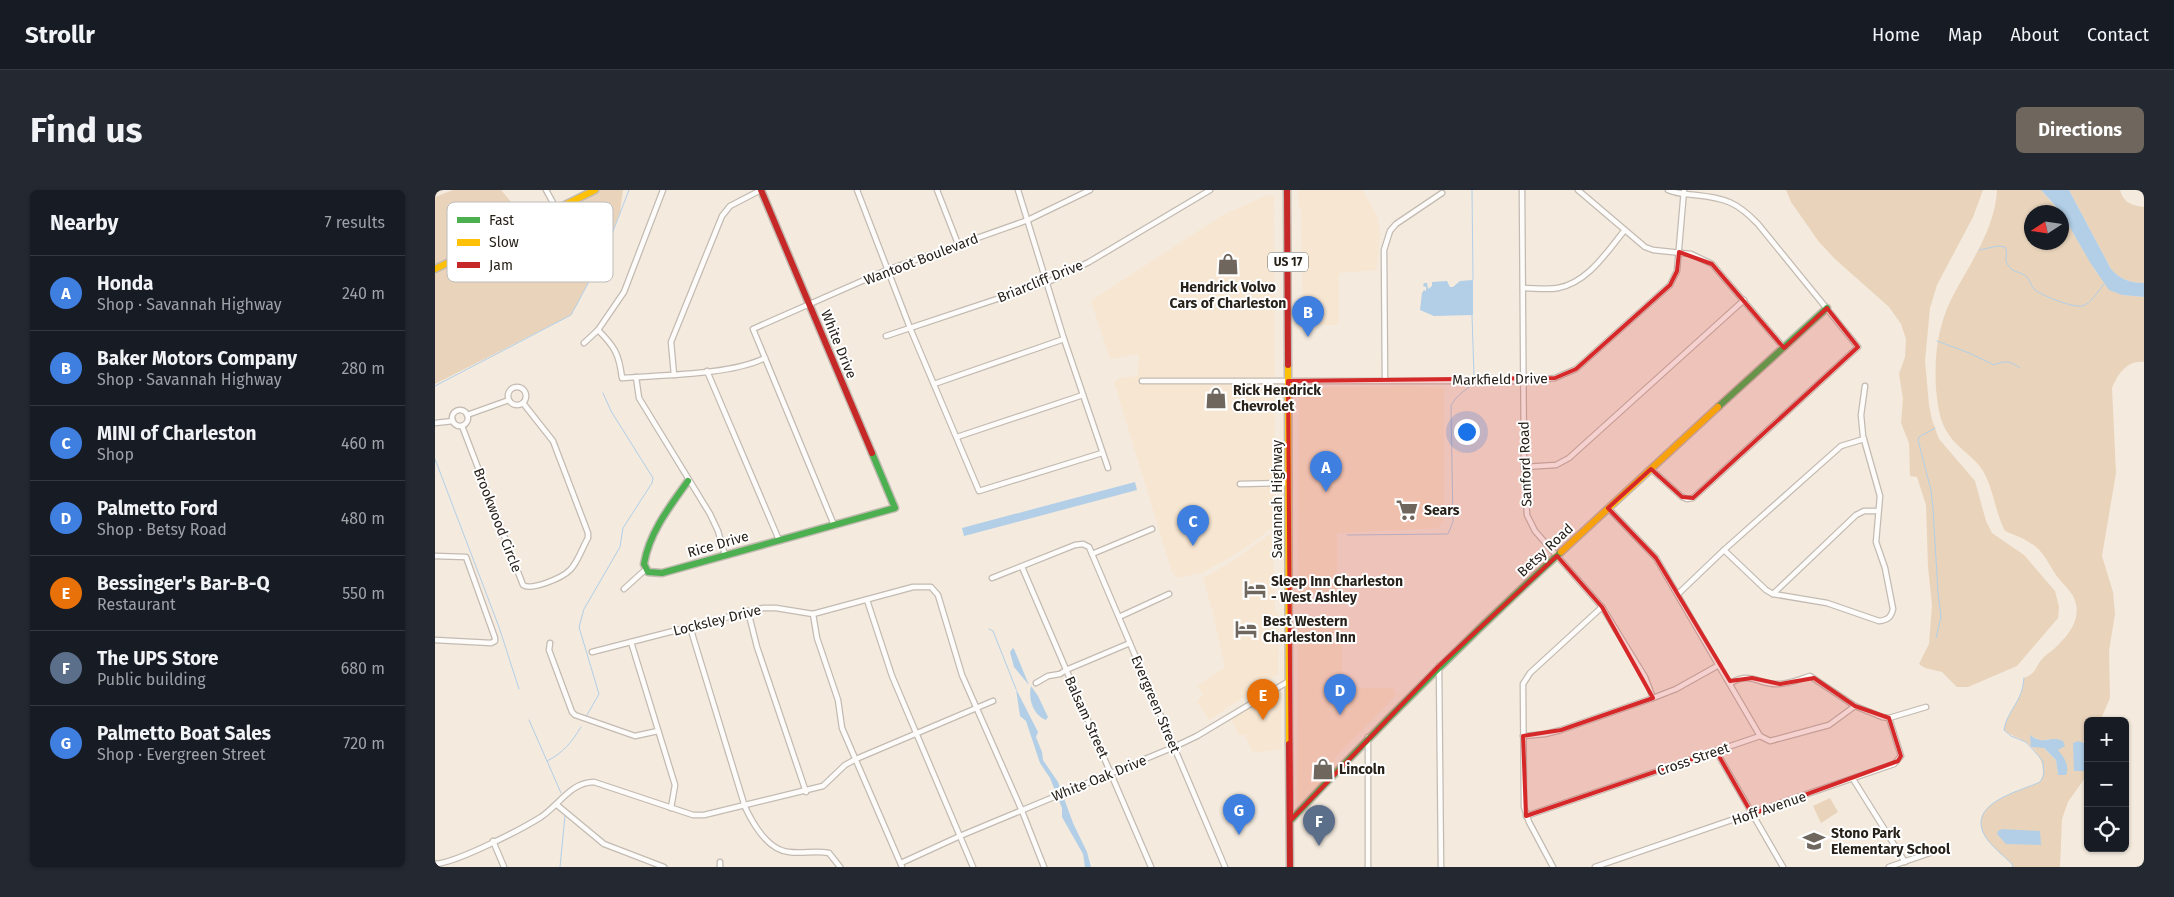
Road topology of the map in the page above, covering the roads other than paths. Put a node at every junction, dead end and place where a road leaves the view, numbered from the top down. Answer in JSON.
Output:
{"nodes":[{"id":1,"x":546,"y":190,"type":"edge"},
{"id":2,"x":595,"y":190,"type":"edge"},
{"id":3,"x":663,"y":190,"type":"edge"},
{"id":4,"x":761,"y":190,"type":"edge"},
{"id":5,"x":857,"y":190,"type":"edge"},
{"id":6,"x":937,"y":190,"type":"edge"},
{"id":7,"x":1018,"y":190,"type":"edge"},
{"id":8,"x":1090,"y":190,"type":"edge"},
{"id":9,"x":1210,"y":190,"type":"edge"},
{"id":10,"x":1287,"y":190,"type":"edge"},
{"id":11,"x":1522,"y":190,"type":"edge"},
{"id":12,"x":1578,"y":190,"type":"edge"},
{"id":13,"x":1668,"y":190,"type":"edge"},
{"id":14,"x":1684,"y":192,"type":"edge"},
{"id":15,"x":1442,"y":193,"type":"dead end"},
{"id":16,"x":553,"y":202,"type":"edge"},
{"id":17,"x":572,"y":202,"type":"edge"},
{"id":18,"x":1028,"y":220,"type":"junction"},
{"id":19,"x":1624,"y":231,"type":"junction"},
{"id":20,"x":958,"y":244,"type":"junction"},
{"id":21,"x":1679,"y":252,"type":"junction"},
{"id":22,"x":447,"y":263,"type":"edge"},
{"id":23,"x":435,"y":269,"type":"edge"},
{"id":24,"x":887,"y":270,"type":"junction"},
{"id":25,"x":1048,"y":282,"type":"junction"},
{"id":26,"x":1523,"y":288,"type":"junction"},
{"id":27,"x":1744,"y":300,"type":"junction"},
{"id":28,"x":809,"y":305,"type":"junction"},
{"id":29,"x":1827,"y":308,"type":"junction"},
{"id":30,"x":910,"y":328,"type":"junction"},
{"id":31,"x":598,"y":330,"type":"junction"},
{"id":32,"x":886,"y":336,"type":"dead end"},
{"id":33,"x":1065,"y":339,"type":"junction"},
{"id":34,"x":584,"y":342,"type":"dead end"},
{"id":35,"x":1784,"y":348,"type":"junction"},
{"id":36,"x":765,"y":358,"type":"junction"},
{"id":37,"x":707,"y":371,"type":"junction"},
{"id":38,"x":674,"y":375,"type":"junction"},
{"id":39,"x":636,"y":377,"type":"junction"},
{"id":40,"x":1385,"y":380,"type":"junction"},
{"id":41,"x":1143,"y":381,"type":"dead end"},
{"id":42,"x":1288,"y":381,"type":"junction"},
{"id":43,"x":1524,"y":381,"type":"junction"},
{"id":44,"x":934,"y":384,"type":"junction"},
{"id":45,"x":1865,"y":386,"type":"dead end"},
{"id":46,"x":1083,"y":396,"type":"junction"},
{"id":47,"x":509,"y":400,"type":"junction"},
{"id":48,"x":523,"y":403,"type":"junction"},
{"id":49,"x":467,"y":416,"type":"junction"},
{"id":50,"x":453,"y":421,"type":"junction"},
{"id":51,"x":435,"y":424,"type":"edge"},
{"id":52,"x":462,"y":426,"type":"junction"},
{"id":53,"x":957,"y":437,"type":"junction"},
{"id":54,"x":1864,"y":439,"type":"junction"},
{"id":55,"x":1102,"y":453,"type":"junction"},
{"id":56,"x":1524,"y":466,"type":"junction"},
{"id":57,"x":1108,"y":468,"type":"dead end"},
{"id":58,"x":1651,"y":469,"type":"junction"},
{"id":59,"x":687,"y":481,"type":"junction"},
{"id":60,"x":1290,"y":483,"type":"junction"},
{"id":61,"x":1239,"y":484,"type":"dead end"},
{"id":62,"x":895,"y":508,"type":"joint"},
{"id":63,"x":1608,"y":508,"type":"junction"},
{"id":64,"x":1878,"y":511,"type":"junction"},
{"id":65,"x":835,"y":525,"type":"junction"},
{"id":66,"x":1152,"y":529,"type":"dead end"},
{"id":67,"x":779,"y":540,"type":"junction"},
{"id":68,"x":1724,"y":550,"type":"junction"},
{"id":69,"x":1092,"y":554,"type":"junction"},
{"id":70,"x":725,"y":555,"type":"junction"},
{"id":71,"x":435,"y":556,"type":"edge"},
{"id":72,"x":1557,"y":556,"type":"junction"},
{"id":73,"x":1022,"y":567,"type":"junction"},
{"id":74,"x":646,"y":569,"type":"junction"},
{"id":75,"x":991,"y":578,"type":"dead end"},
{"id":76,"x":624,"y":589,"type":"dead end"},
{"id":77,"x":1169,"y":594,"type":"dead end"},
{"id":78,"x":1678,"y":594,"type":"junction"},
{"id":79,"x":1773,"y":594,"type":"junction"},
{"id":80,"x":867,"y":600,"type":"junction"},
{"id":81,"x":1602,"y":606,"type":"junction"},
{"id":82,"x":748,"y":611,"type":"junction"},
{"id":83,"x":813,"y":614,"type":"junction"},
{"id":84,"x":1119,"y":617,"type":"junction"},
{"id":85,"x":690,"y":627,"type":"junction"},
{"id":86,"x":435,"y":640,"type":"edge"},
{"id":87,"x":631,"y":642,"type":"junction"},
{"id":88,"x":550,"y":643,"type":"dead end"},
{"id":89,"x":1130,"y":643,"type":"junction"},
{"id":90,"x":592,"y":652,"type":"dead end"},
{"id":91,"x":1719,"y":665,"type":"junction"},
{"id":92,"x":1439,"y":666,"type":"junction"},
{"id":93,"x":1066,"y":670,"type":"junction"},
{"id":94,"x":1290,"y":680,"type":"junction"},
{"id":95,"x":1036,"y":683,"type":"dead end"},
{"id":96,"x":1731,"y":683,"type":"junction"},
{"id":97,"x":1653,"y":698,"type":"junction"},
{"id":98,"x":993,"y":701,"type":"dead end"},
{"id":99,"x":976,"y":706,"type":"junction"},
{"id":100,"x":1855,"y":706,"type":"junction"},
{"id":101,"x":1927,"y":707,"type":"dead end"},
{"id":102,"x":1889,"y":718,"type":"junction"},
{"id":103,"x":658,"y":731,"type":"junction"},
{"id":104,"x":915,"y":733,"type":"junction"},
{"id":105,"x":1523,"y":736,"type":"junction"},
{"id":106,"x":1760,"y":736,"type":"junction"},
{"id":107,"x":1368,"y":737,"type":"junction"},
{"id":108,"x":1175,"y":747,"type":"junction"},
{"id":109,"x":1716,"y":751,"type":"junction"},
{"id":110,"x":856,"y":760,"type":"junction"},
{"id":111,"x":1112,"y":773,"type":"junction"},
{"id":112,"x":1853,"y":778,"type":"junction"},
{"id":113,"x":806,"y":792,"type":"junction"},
{"id":114,"x":557,"y":805,"type":"junction"},
{"id":115,"x":745,"y":807,"type":"junction"},
{"id":116,"x":671,"y":808,"type":"junction"},
{"id":117,"x":1022,"y":811,"type":"junction"},
{"id":118,"x":1752,"y":814,"type":"junction"},
{"id":119,"x":1526,"y":816,"type":"junction"},
{"id":120,"x":1291,"y":820,"type":"junction"},
{"id":121,"x":959,"y":836,"type":"junction"},
{"id":122,"x":493,"y":841,"type":"junction"},
{"id":123,"x":1944,"y":848,"type":"dead end"},
{"id":124,"x":1905,"y":862,"type":"junction"},
{"id":125,"x":435,"y":864,"type":"edge"},
{"id":126,"x":902,"y":865,"type":"edge"},
{"id":127,"x":504,"y":867,"type":"edge"},
{"id":128,"x":664,"y":867,"type":"edge"},
{"id":129,"x":841,"y":867,"type":"edge"},
{"id":130,"x":973,"y":867,"type":"edge"},
{"id":131,"x":1044,"y":867,"type":"edge"},
{"id":132,"x":1151,"y":867,"type":"edge"},
{"id":133,"x":1225,"y":867,"type":"edge"},
{"id":134,"x":1291,"y":867,"type":"edge"},
{"id":135,"x":1368,"y":867,"type":"edge"},
{"id":136,"x":1441,"y":867,"type":"edge"},
{"id":137,"x":1553,"y":867,"type":"edge"},
{"id":138,"x":1595,"y":867,"type":"edge"},
{"id":139,"x":1783,"y":867,"type":"edge"},
{"id":140,"x":1889,"y":867,"type":"edge"}],
"edges":[{"from":1,"to":16,"type":"street"},
{"from":2,"to":17,"type":"main road"},
{"from":3,"to":31,"type":"street"},
{"from":4,"to":28,"type":"main road","name":"White Drive"},
{"from":4,"to":38,"type":"street"},
{"from":5,"to":24,"type":"street"},
{"from":6,"to":20,"type":"street"},
{"from":7,"to":18,"type":"street"},
{"from":8,"to":18,"type":"street","name":"Wantoot Boulevard"},
{"from":9,"to":25,"type":"street","name":"Briarcliff Drive"},
{"from":10,"to":42,"type":"main road","name":"Savannah Highway","number":"US 17"},
{"from":11,"to":26,"type":"street","name":"Sanford Road"},
{"from":12,"to":19,"type":"street"},
{"from":13,"to":14,"type":"street"},
{"from":14,"to":21,"type":"street","name":"Markfield Drive"},
{"from":14,"to":29,"type":"street"},
{"from":15,"to":40,"type":"street"},
{"from":18,"to":20,"type":"street","name":"Wantoot Boulevard"},
{"from":18,"to":25,"type":"street"},
{"from":19,"to":21,"type":"street"},
{"from":19,"to":26,"type":"street"},
{"from":20,"to":24,"type":"street","name":"Wantoot Boulevard"},
{"from":21,"to":27,"type":"street"},
{"from":21,"to":43,"type":"street","name":"Markfield Drive"},
{"from":22,"to":23,"type":"main road"},
{"from":24,"to":28,"type":"street","name":"Wantoot Boulevard"},
{"from":24,"to":30,"type":"street"},
{"from":25,"to":30,"type":"street","name":"Briarcliff Drive"},
{"from":25,"to":33,"type":"street"},
{"from":26,"to":43,"type":"street","name":"Sanford Road"},
{"from":27,"to":35,"type":"street"},
{"from":27,"to":56,"type":"street"},
{"from":28,"to":36,"type":"street","name":"Wantoot Boulevard"},
{"from":28,"to":62,"type":"main road","name":"White Drive"},
{"from":29,"to":35,"type":"main road","name":"Betsy Road"},
{"from":29,"to":58,"type":"street"},
{"from":30,"to":32,"type":"street","name":"Briarcliff Drive"},
{"from":30,"to":44,"type":"street"},
{"from":31,"to":34,"type":"street"},
{"from":31,"to":39,"type":"street"},
{"from":33,"to":44,"type":"street"},
{"from":33,"to":46,"type":"street"},
{"from":35,"to":58,"type":"main road","name":"Betsy Road"},
{"from":36,"to":37,"type":"street"},
{"from":36,"to":65,"type":"street"},
{"from":37,"to":38,"type":"street"},
{"from":37,"to":67,"type":"street"},
{"from":38,"to":39,"type":"street"},
{"from":39,"to":59,"type":"street"},
{"from":40,"to":42,"type":"street","name":"Markfield Drive"},
{"from":40,"to":43,"type":"street","name":"Markfield Drive"},
{"from":41,"to":42,"type":"street","name":"Markfield Drive"},
{"from":42,"to":60,"type":"main road","name":"Savannah Highway","number":"US 17"},
{"from":43,"to":56,"type":"street","name":"Sanford Road"},
{"from":44,"to":53,"type":"street"},
{"from":45,"to":54,"type":"street"},
{"from":46,"to":53,"type":"street"},
{"from":46,"to":55,"type":"street"},
{"from":47,"to":48,"type":"street"},
{"from":47,"to":48,"type":"street"},
{"from":47,"to":49,"type":"street"},
{"from":48,"to":52,"type":"street","name":"Brookwood Circle"},
{"from":49,"to":50,"type":"street"},
{"from":49,"to":52,"type":"street"},
{"from":50,"to":51,"type":"street"},
{"from":50,"to":52,"type":"street"},
{"from":53,"to":55,"type":"street"},
{"from":54,"to":64,"type":"street"},
{"from":54,"to":68,"type":"street"},
{"from":55,"to":57,"type":"street"},
{"from":56,"to":72,"type":"street","name":"Sanford Road"},
{"from":58,"to":63,"type":"main road","name":"Betsy Road"},
{"from":59,"to":70,"type":"street"},
{"from":59,"to":74,"type":"main road"},
{"from":60,"to":61,"type":"street"},
{"from":60,"to":94,"type":"main road","name":"Savannah Highway","number":"US 17"},
{"from":62,"to":65,"type":"main road","name":"Rice Drive"},
{"from":63,"to":72,"type":"main road","name":"Betsy Road"},
{"from":63,"to":78,"type":"street"},
{"from":64,"to":79,"type":"street"},
{"from":64,"to":79,"type":"street"},
{"from":65,"to":67,"type":"main road","name":"Rice Drive"},
{"from":66,"to":69,"type":"street"},
{"from":67,"to":70,"type":"main road","name":"Rice Drive"},
{"from":68,"to":78,"type":"street"},
{"from":68,"to":79,"type":"street"},
{"from":69,"to":73,"type":"street","name":"Evergreen Street"},
{"from":69,"to":84,"type":"street","name":"Evergreen Street"},
{"from":70,"to":74,"type":"main road","name":"Rice Drive"},
{"from":71,"to":86,"type":"street"},
{"from":72,"to":81,"type":"street","name":"Sanford Road"},
{"from":72,"to":92,"type":"main road","name":"Betsy Road"},
{"from":73,"to":75,"type":"street"},
{"from":73,"to":93,"type":"street","name":"Balsam Street"},
{"from":74,"to":76,"type":"street"},
{"from":77,"to":84,"type":"street"},
{"from":78,"to":91,"type":"street"},
{"from":80,"to":83,"type":"street","name":"Locksley Drive"},
{"from":80,"to":99,"type":"street","name":"Locksley Drive"},
{"from":80,"to":104,"type":"street"},
{"from":81,"to":97,"type":"street","name":"Sanford Road"},
{"from":81,"to":105,"type":"street"},
{"from":82,"to":83,"type":"street","name":"Locksley Drive"},
{"from":82,"to":85,"type":"street","name":"Locksley Drive"},
{"from":82,"to":113,"type":"street"},
{"from":83,"to":110,"type":"street"},
{"from":84,"to":89,"type":"street","name":"Evergreen Street"},
{"from":85,"to":87,"type":"street","name":"Locksley Drive"},
{"from":85,"to":115,"type":"street"},
{"from":87,"to":90,"type":"street","name":"Locksley Drive"},
{"from":87,"to":103,"type":"street"},
{"from":88,"to":103,"type":"street"},
{"from":89,"to":93,"type":"street"},
{"from":89,"to":108,"type":"street","name":"Evergreen Street"},
{"from":91,"to":96,"type":"street"},
{"from":91,"to":97,"type":"street"},
{"from":92,"to":107,"type":"main road","name":"Betsy Road"},
{"from":92,"to":136,"type":"street"},
{"from":93,"to":95,"type":"street"},
{"from":93,"to":111,"type":"street","name":"Balsam Street"},
{"from":94,"to":108,"type":"street","name":"White Oak Drive"},
{"from":94,"to":120,"type":"main road","name":"Savannah Highway","number":"US 17"},
{"from":96,"to":100,"type":"street"},
{"from":96,"to":106,"type":"street"},
{"from":97,"to":105,"type":"street"},
{"from":98,"to":99,"type":"street"},
{"from":99,"to":104,"type":"street"},
{"from":99,"to":117,"type":"street"},
{"from":100,"to":102,"type":"street"},
{"from":100,"to":106,"type":"street","name":"Cross Street"},
{"from":101,"to":102,"type":"street"},
{"from":102,"to":112,"type":"street","name":"Hoff Avenue"},
{"from":103,"to":116,"type":"street"},
{"from":104,"to":110,"type":"street"},
{"from":104,"to":121,"type":"street"},
{"from":105,"to":119,"type":"street"},
{"from":106,"to":109,"type":"street","name":"Cross Street"},
{"from":107,"to":120,"type":"main road","name":"Betsy Road"},
{"from":107,"to":135,"type":"street"},
{"from":108,"to":111,"type":"street","name":"White Oak Drive"},
{"from":108,"to":133,"type":"street","name":"Evergreen Street"},
{"from":109,"to":118,"type":"street"},
{"from":109,"to":119,"type":"street","name":"Cross Street"},
{"from":110,"to":113,"type":"street"},
{"from":110,"to":126,"type":"street"},
{"from":111,"to":117,"type":"street","name":"White Oak Drive"},
{"from":111,"to":132,"type":"street","name":"Balsam Street"},
{"from":112,"to":118,"type":"street","name":"Hoff Avenue"},
{"from":112,"to":124,"type":"street"},
{"from":113,"to":115,"type":"street"},
{"from":114,"to":116,"type":"street"},
{"from":114,"to":122,"type":"street"},
{"from":114,"to":128,"type":"street"},
{"from":115,"to":116,"type":"street"},
{"from":115,"to":129,"type":"street"},
{"from":117,"to":121,"type":"street","name":"White Oak Drive"},
{"from":117,"to":131,"type":"street"},
{"from":118,"to":138,"type":"street","name":"Hoff Avenue"},
{"from":118,"to":139,"type":"street"},
{"from":119,"to":137,"type":"street"},
{"from":120,"to":134,"type":"main road","name":"Savannah Highway","number":"US 17"},
{"from":121,"to":126,"type":"street","name":"White Oak Drive"},
{"from":121,"to":130,"type":"street"},
{"from":122,"to":125,"type":"street"},
{"from":122,"to":127,"type":"street"},
{"from":123,"to":124,"type":"street"},
{"from":124,"to":140,"type":"street"}]}
